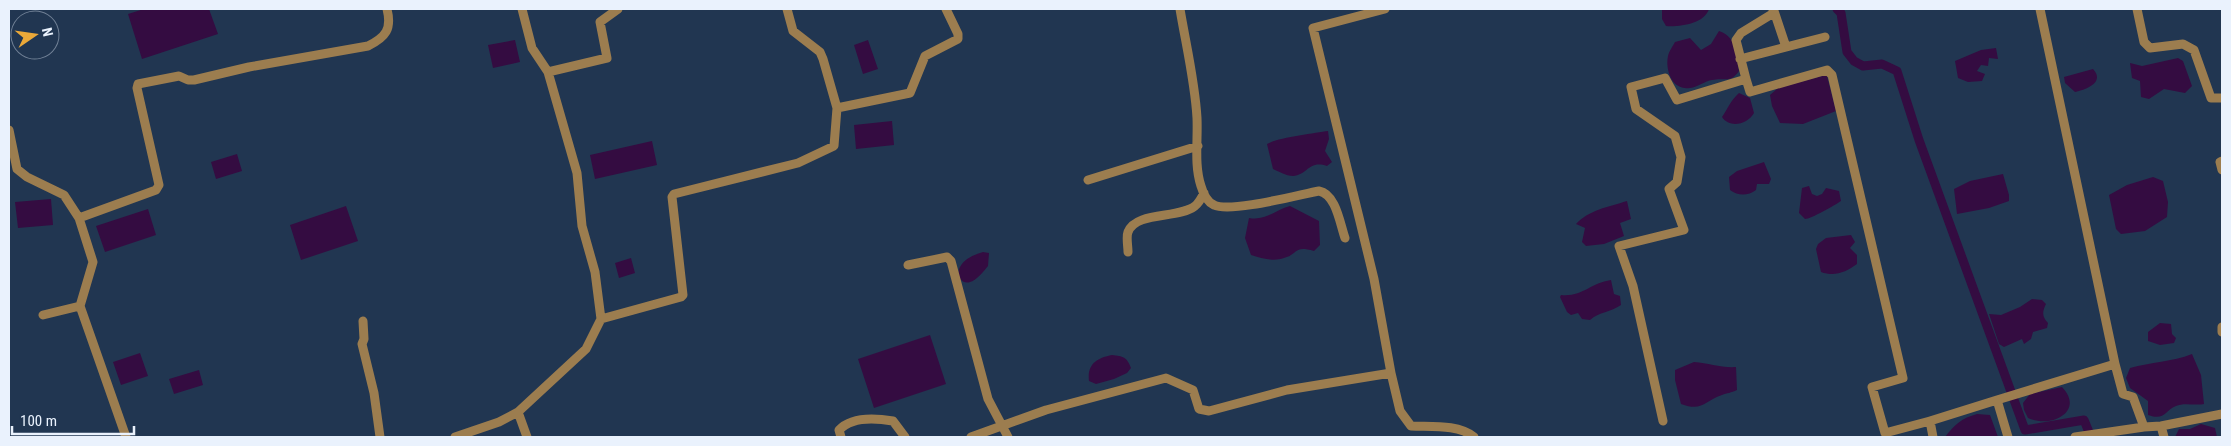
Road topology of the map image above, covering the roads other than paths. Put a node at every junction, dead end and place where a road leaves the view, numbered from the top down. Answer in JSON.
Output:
{"nodes":[{"id":1,"x":387,"y":9,"type":"edge"},
{"id":2,"x":522,"y":9,"type":"edge"},
{"id":3,"x":618,"y":9,"type":"edge"},
{"id":4,"x":787,"y":9,"type":"edge"},
{"id":5,"x":946,"y":9,"type":"edge"},
{"id":6,"x":1180,"y":9,"type":"edge"},
{"id":7,"x":1385,"y":9,"type":"edge"},
{"id":8,"x":2040,"y":9,"type":"edge"},
{"id":9,"x":2137,"y":9,"type":"edge"},
{"id":10,"x":1774,"y":10,"type":"edge"},
{"id":11,"x":1825,"y":37,"type":"dead end"},
{"id":12,"x":1786,"y":47,"type":"junction"},
{"id":13,"x":1740,"y":59,"type":"junction"},
{"id":14,"x":548,"y":72,"type":"junction"},
{"id":15,"x":1746,"y":80,"type":"junction"},
{"id":16,"x":2222,"y":98,"type":"edge"},
{"id":17,"x":837,"y":108,"type":"junction"},
{"id":18,"x":9,"y":130,"type":"edge"},
{"id":19,"x":1198,"y":146,"type":"junction"},
{"id":20,"x":2222,"y":161,"type":"edge"},
{"id":21,"x":2222,"y":170,"type":"edge"},
{"id":22,"x":1088,"y":180,"type":"dead end"},
{"id":23,"x":1204,"y":193,"type":"junction"},
{"id":24,"x":79,"y":218,"type":"junction"},
{"id":25,"x":1345,"y":238,"type":"dead end"},
{"id":26,"x":1128,"y":252,"type":"dead end"},
{"id":27,"x":908,"y":265,"type":"dead end"},
{"id":28,"x":80,"y":306,"type":"junction"},
{"id":29,"x":43,"y":315,"type":"dead end"},
{"id":30,"x":601,"y":319,"type":"junction"},
{"id":31,"x":363,"y":321,"type":"dead end"},
{"id":32,"x":2222,"y":327,"type":"edge"},
{"id":33,"x":2222,"y":332,"type":"edge"},
{"id":34,"x":2115,"y":364,"type":"junction"},
{"id":35,"x":1391,"y":373,"type":"junction"},
{"id":36,"x":1998,"y":400,"type":"junction"},
{"id":37,"x":518,"y":412,"type":"junction"},
{"id":38,"x":2222,"y":414,"type":"edge"},
{"id":39,"x":1663,"y":421,"type":"dead end"},
{"id":40,"x":1930,"y":421,"type":"junction"},
{"id":41,"x":1004,"y":425,"type":"junction"},
{"id":42,"x":2161,"y":426,"type":"junction"},
{"id":43,"x":2144,"y":427,"type":"junction"},
{"id":44,"x":126,"y":437,"type":"edge"},
{"id":45,"x":380,"y":437,"type":"edge"},
{"id":46,"x":455,"y":437,"type":"edge"},
{"id":47,"x":527,"y":437,"type":"edge"},
{"id":48,"x":841,"y":437,"type":"edge"},
{"id":49,"x":905,"y":437,"type":"edge"},
{"id":50,"x":971,"y":437,"type":"edge"},
{"id":51,"x":1008,"y":437,"type":"edge"},
{"id":52,"x":1474,"y":437,"type":"edge"},
{"id":53,"x":1933,"y":437,"type":"edge"},
{"id":54,"x":2008,"y":437,"type":"edge"},
{"id":55,"x":2076,"y":437,"type":"edge"},
{"id":56,"x":2164,"y":437,"type":"edge"}],
"edges":[{"from":1,"to":24,"type":"street"},
{"from":2,"to":14,"type":"street"},
{"from":3,"to":14,"type":"street"},
{"from":4,"to":17,"type":"street"},
{"from":5,"to":17,"type":"street"},
{"from":6,"to":19,"type":"street"},
{"from":7,"to":35,"type":"street"},
{"from":8,"to":34,"type":"street"},
{"from":9,"to":16,"type":"street"},
{"from":10,"to":12,"type":"street"},
{"from":10,"to":13,"type":"street"},
{"from":11,"to":12,"type":"street"},
{"from":12,"to":13,"type":"street"},
{"from":13,"to":15,"type":"street"},
{"from":14,"to":30,"type":"street"},
{"from":15,"to":39,"type":"street"},
{"from":15,"to":40,"type":"street"},
{"from":17,"to":30,"type":"street"},
{"from":18,"to":24,"type":"street"},
{"from":19,"to":22,"type":"street"},
{"from":19,"to":23,"type":"street"},
{"from":20,"to":21,"type":"street"},
{"from":23,"to":25,"type":"street"},
{"from":23,"to":26,"type":"street"},
{"from":24,"to":28,"type":"street"},
{"from":27,"to":41,"type":"street"},
{"from":28,"to":29,"type":"street"},
{"from":28,"to":44,"type":"street"},
{"from":30,"to":37,"type":"street"},
{"from":31,"to":45,"type":"street"},
{"from":32,"to":33,"type":"street"},
{"from":34,"to":36,"type":"street"},
{"from":34,"to":43,"type":"street"},
{"from":35,"to":41,"type":"street"},
{"from":35,"to":52,"type":"street"},
{"from":36,"to":40,"type":"street"},
{"from":36,"to":54,"type":"street"},
{"from":37,"to":46,"type":"street"},
{"from":37,"to":47,"type":"street"},
{"from":38,"to":42,"type":"street"},
{"from":40,"to":53,"type":"street"},
{"from":41,"to":50,"type":"street"},
{"from":41,"to":51,"type":"street"},
{"from":42,"to":43,"type":"street"},
{"from":42,"to":56,"type":"street"},
{"from":43,"to":55,"type":"street"},
{"from":48,"to":49,"type":"street"}]}
